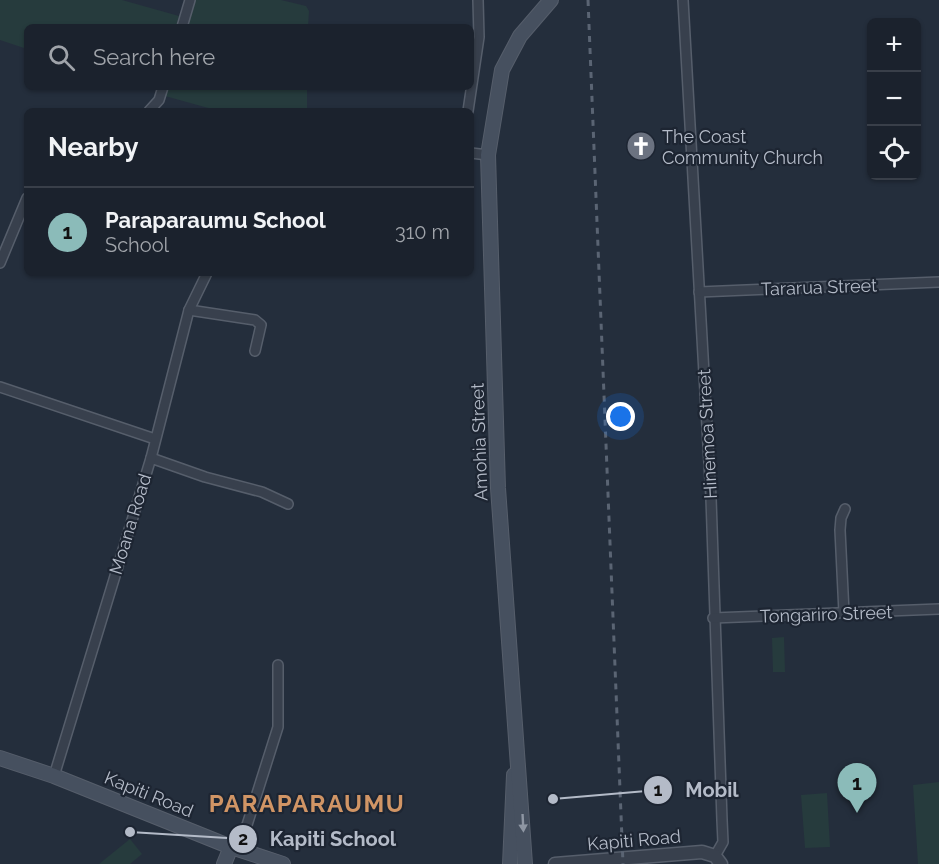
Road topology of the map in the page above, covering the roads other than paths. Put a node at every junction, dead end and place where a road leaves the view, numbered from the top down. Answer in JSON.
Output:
{"nodes":[{"id":1,"x":190,"y":0,"type":"edge"},
{"id":2,"x":478,"y":0,"type":"edge"},
{"id":3,"x":550,"y":0,"type":"edge"},
{"id":4,"x":683,"y":0,"type":"edge"},
{"id":5,"x":183,"y":24,"type":"edge"},
{"id":6,"x":474,"y":71,"type":"edge"},
{"id":7,"x":162,"y":90,"type":"edge"},
{"id":8,"x":471,"y":90,"type":"edge"},
{"id":9,"x":152,"y":108,"type":"edge"},
{"id":10,"x":468,"y":108,"type":"edge"},
{"id":11,"x":474,"y":153,"type":"edge"},
{"id":12,"x":488,"y":155,"type":"junction"},
{"id":13,"x":24,"y":205,"type":"edge"},
{"id":14,"x":0,"y":263,"type":"edge"},
{"id":15,"x":206,"y":276,"type":"edge"},
{"id":16,"x":939,"y":282,"type":"edge"},
{"id":17,"x":699,"y":292,"type":"junction"},
{"id":18,"x":189,"y":310,"type":"junction"},
{"id":19,"x":255,"y":351,"type":"dead end"},
{"id":20,"x":0,"y":387,"type":"edge"},
{"id":21,"x":154,"y":439,"type":"junction"},
{"id":22,"x":150,"y":458,"type":"junction"},
{"id":23,"x":288,"y":504,"type":"dead end"},
{"id":24,"x":845,"y":509,"type":"dead end"},
{"id":25,"x":939,"y":609,"type":"edge"},
{"id":26,"x":844,"y":613,"type":"junction"},
{"id":27,"x":713,"y":618,"type":"junction"},
{"id":28,"x":278,"y":665,"type":"dead end"},
{"id":29,"x":518,"y":744,"type":"junction"},
{"id":30,"x":0,"y":758,"type":"edge"},
{"id":31,"x":54,"y":776,"type":"junction"},
{"id":32,"x":231,"y":846,"type":"junction"},
{"id":33,"x":718,"y":860,"type":"edge"},
{"id":34,"x":224,"y":864,"type":"edge"},
{"id":35,"x":283,"y":864,"type":"edge"},
{"id":36,"x":510,"y":864,"type":"edge"},
{"id":37,"x":525,"y":864,"type":"edge"},
{"id":38,"x":555,"y":864,"type":"edge"}],
"edges":[{"from":1,"to":5,"type":"street"},
{"from":2,"to":6,"type":"street"},
{"from":3,"to":12,"type":"main road","name":"Amohia Street"},
{"from":4,"to":17,"type":"street","name":"Hinemoa Street"},
{"from":7,"to":9,"type":"street"},
{"from":8,"to":10,"type":"street"},
{"from":11,"to":12,"type":"street"},
{"from":12,"to":29,"type":"main road","name":"Amohia Street"},
{"from":13,"to":14,"type":"street"},
{"from":15,"to":18,"type":"street","name":"Moana Road"},
{"from":16,"to":17,"type":"street","name":"Tararua Street"},
{"from":17,"to":27,"type":"street","name":"Hinemoa Street"},
{"from":18,"to":19,"type":"street"},
{"from":18,"to":21,"type":"street","name":"Moana Road"},
{"from":20,"to":21,"type":"street"},
{"from":21,"to":22,"type":"street","name":"Moana Road"},
{"from":22,"to":23,"type":"street"},
{"from":22,"to":31,"type":"street","name":"Moana Road"},
{"from":24,"to":26,"type":"street"},
{"from":25,"to":26,"type":"street","name":"Tongariro Street"},
{"from":26,"to":27,"type":"street","name":"Tongariro Street"},
{"from":27,"to":33,"type":"street","name":"Hinemoa Street"},
{"from":28,"to":32,"type":"street"},
{"from":29,"to":36,"type":"main road","name":"Amohia Street"},
{"from":29,"to":37,"type":"main road","name":"Amohia Street","one_way":true},
{"from":30,"to":31,"type":"main road","name":"Kapiti Road"},
{"from":31,"to":32,"type":"main road","name":"Kapiti Road"},
{"from":32,"to":34,"type":"main road"},
{"from":32,"to":35,"type":"main road","name":"Kapiti Road"},
{"from":33,"to":38,"type":"street","name":"Kapiti Road"}]}
